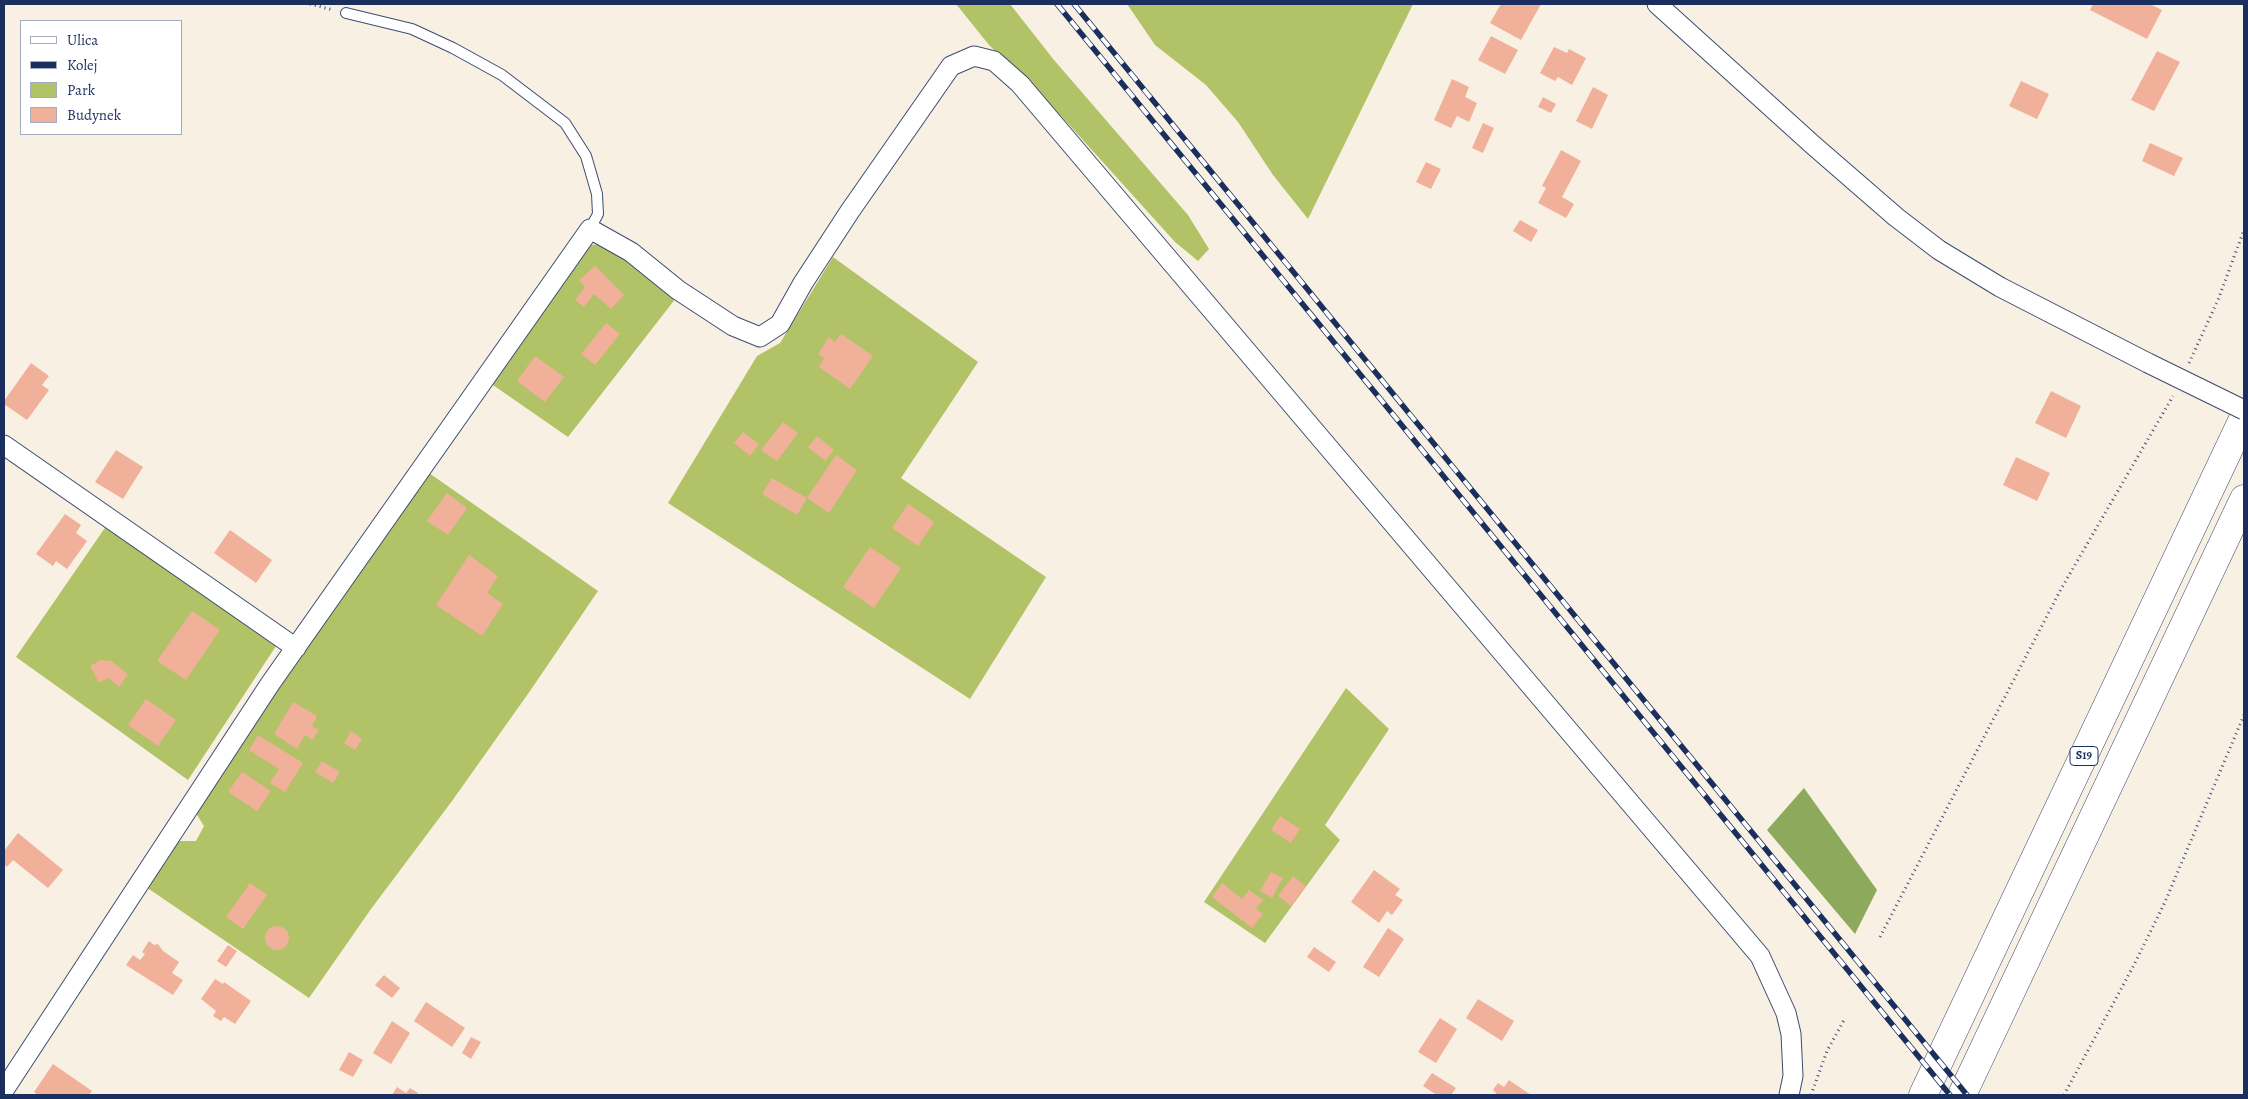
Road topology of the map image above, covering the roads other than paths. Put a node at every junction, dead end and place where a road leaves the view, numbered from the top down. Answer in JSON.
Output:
{"nodes":[{"id":1,"x":1657,"y":4,"type":"edge"},
{"id":2,"x":346,"y":13,"type":"road end"},
{"id":3,"x":590,"y":229,"type":"junction"},
{"id":4,"x":2244,"y":410,"type":"edge"},
{"id":5,"x":2244,"y":417,"type":"edge"},
{"id":6,"x":4,"y":445,"type":"edge"},
{"id":7,"x":2244,"y":499,"type":"edge"},
{"id":8,"x":296,"y":648,"type":"junction"},
{"id":9,"x":4,"y":1090,"type":"edge"},
{"id":10,"x":1789,"y":1095,"type":"edge"},
{"id":11,"x":1923,"y":1095,"type":"edge"},
{"id":12,"x":1962,"y":1095,"type":"edge"}],
"edges":[{"from":1,"to":4,"type":"street","bridge":true},
{"from":2,"to":3,"type":"lane"},
{"from":3,"to":8,"type":"street"},
{"from":3,"to":10,"type":"street"},
{"from":5,"to":11,"type":"highway","number":"S19"},
{"from":6,"to":8,"type":"street"},
{"from":7,"to":12,"type":"highway","number":"S19"},
{"from":8,"to":9,"type":"street"}]}
